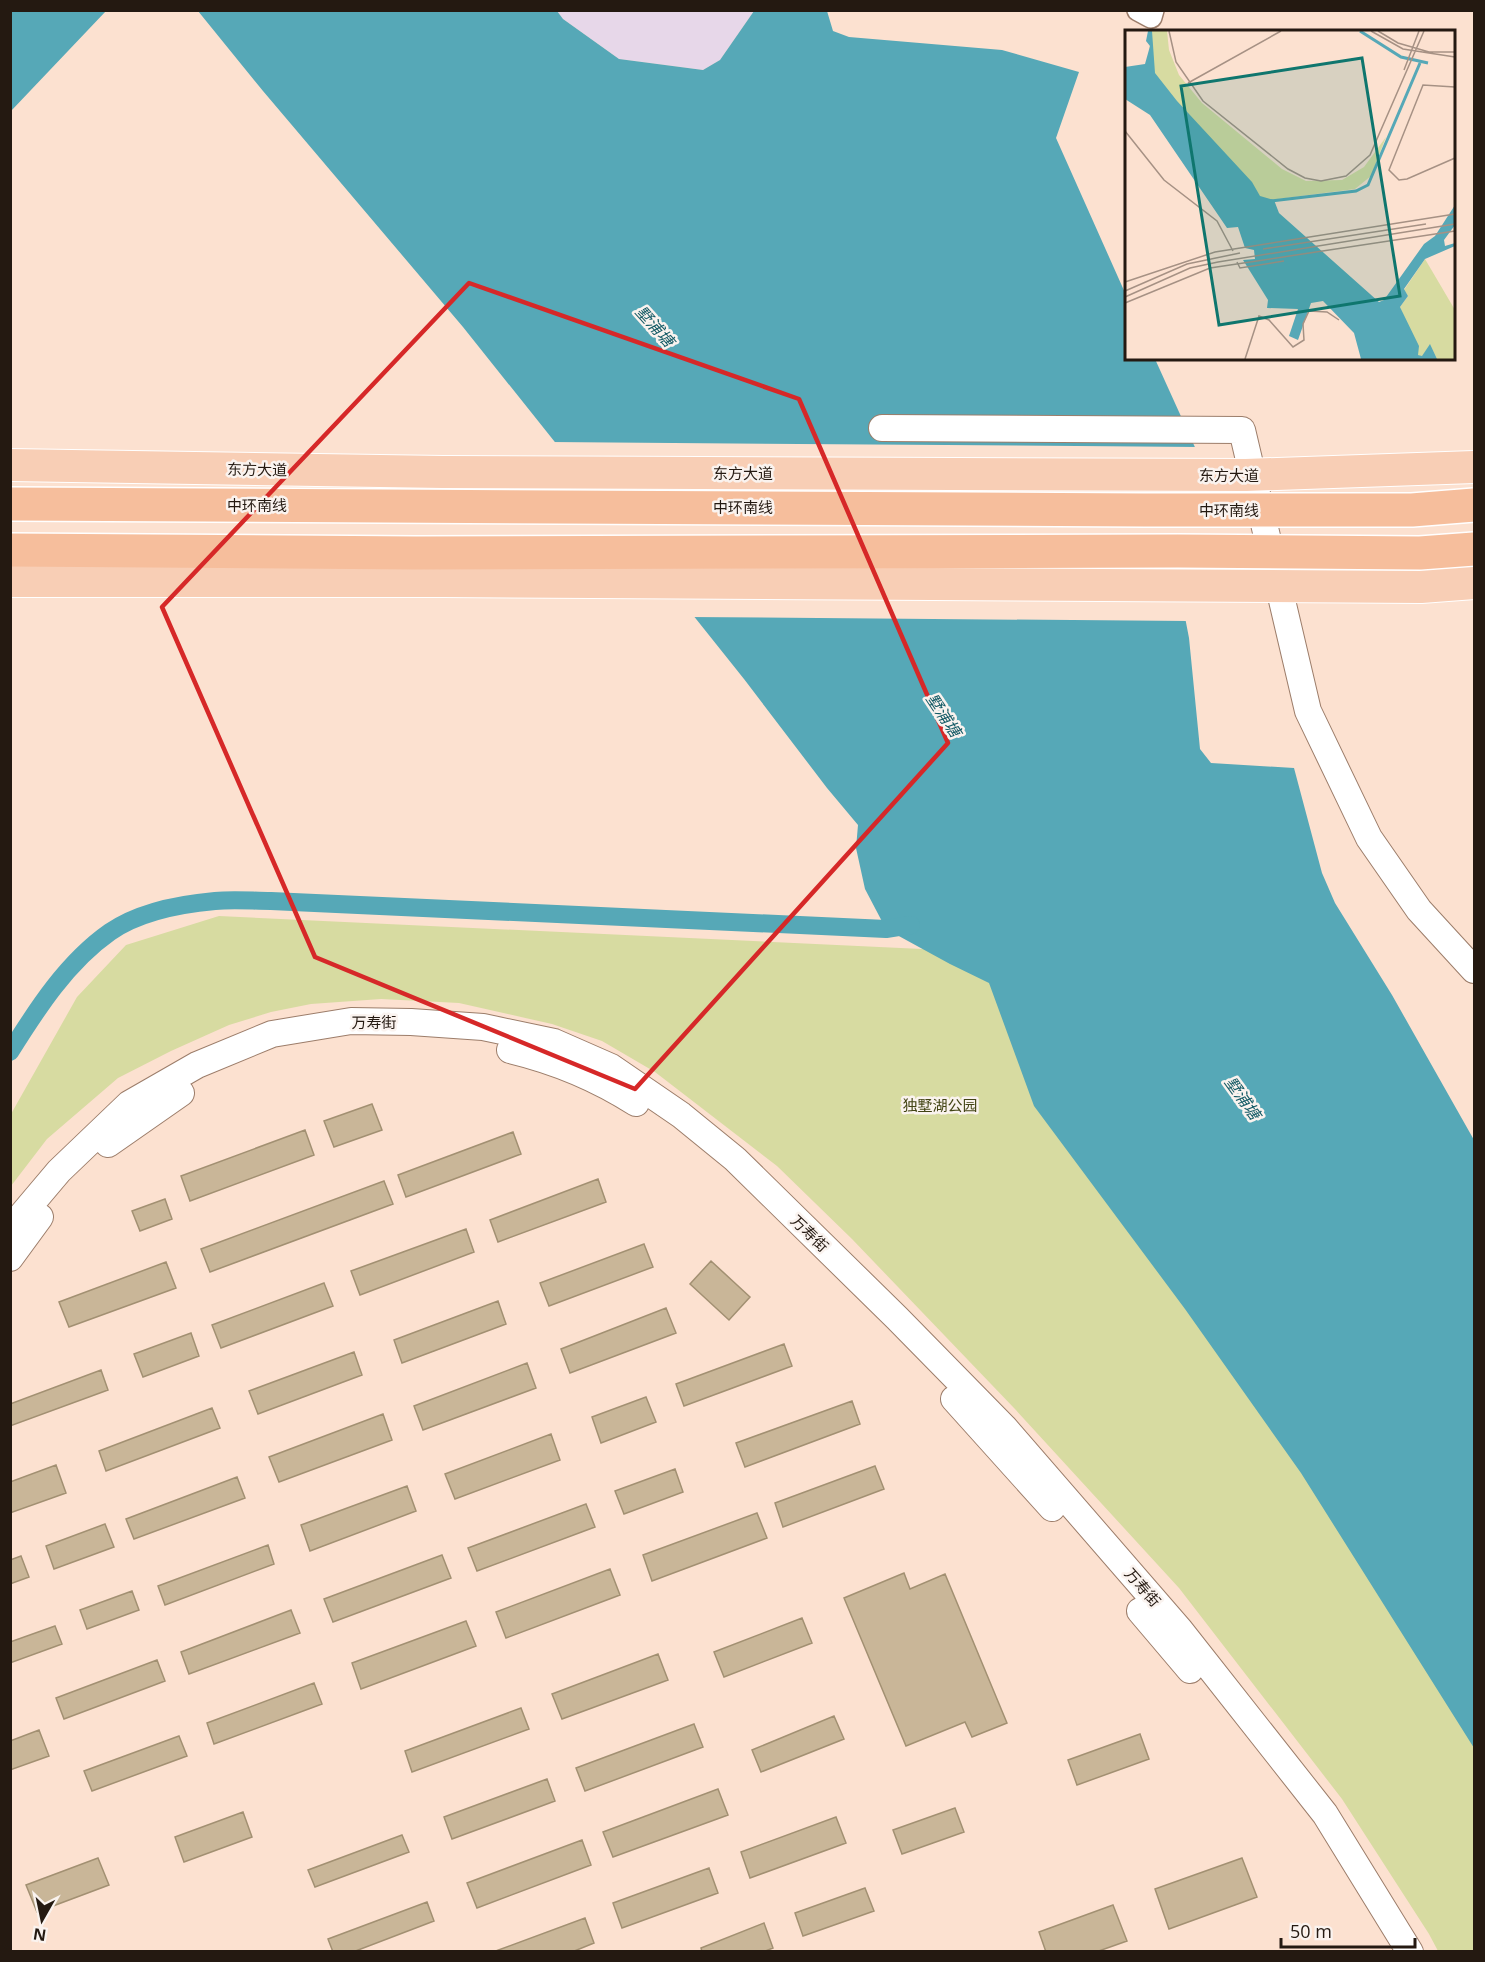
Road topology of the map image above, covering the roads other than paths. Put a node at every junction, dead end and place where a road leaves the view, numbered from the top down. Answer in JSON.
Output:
{"nodes":[{"id":1,"x":1138,"y":10,"type":"edge"},
{"id":2,"x":1153,"y":10,"type":"edge"},
{"id":3,"x":882,"y":428,"type":"dead end"},
{"id":4,"x":10,"y":465,"type":"edge"},
{"id":5,"x":1474,"y":467,"type":"edge"},
{"id":6,"x":10,"y":504,"type":"edge"},
{"id":7,"x":1474,"y":505,"type":"edge"},
{"id":8,"x":1474,"y":549,"type":"edge"},
{"id":9,"x":10,"y":550,"type":"edge"},
{"id":10,"x":10,"y":581,"type":"edge"},
{"id":11,"x":1474,"y":583,"type":"edge"},
{"id":12,"x":1474,"y":970,"type":"edge"},
{"id":13,"x":10,"y":1229,"type":"edge"},
{"id":14,"x":10,"y":1258,"type":"edge"},
{"id":15,"x":1390,"y":1952,"type":"edge"},
{"id":16,"x":1410,"y":1952,"type":"edge"}],
"edges":[{"from":1,"to":2,"type":"street"},
{"from":3,"to":12,"type":"street"},
{"from":4,"to":5,"type":"main road","name":"东方大道","bridge":true},
{"from":6,"to":7,"type":"highway","name":"中环南线","bridge":true},
{"from":8,"to":9,"type":"highway","bridge":true},
{"from":10,"to":11,"type":"main road","bridge":true},
{"from":13,"to":16,"type":"street","name":"万寿街"},
{"from":14,"to":15,"type":"street","name":"万寿街"}]}
